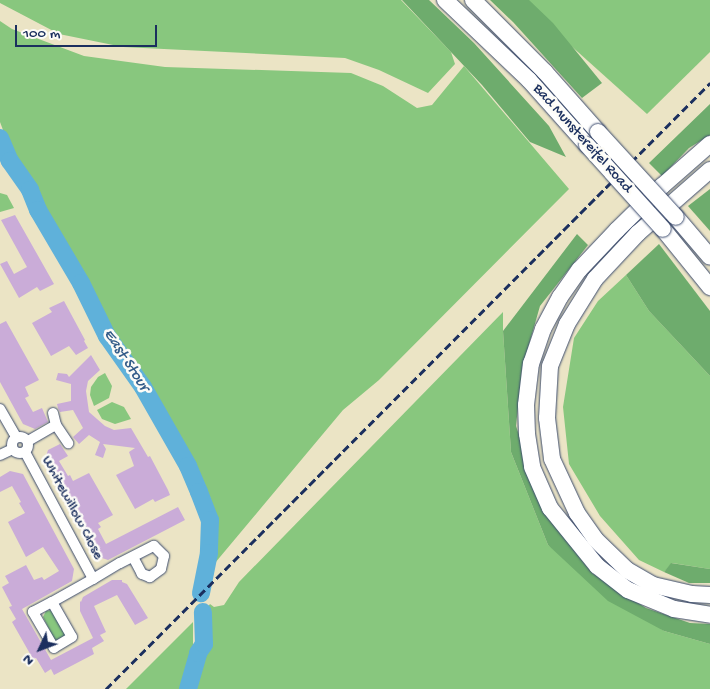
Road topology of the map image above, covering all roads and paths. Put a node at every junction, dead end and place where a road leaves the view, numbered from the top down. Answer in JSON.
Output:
{"nodes":[{"id":1,"x":444,"y":0,"type":"edge"},
{"id":2,"x":473,"y":0,"type":"edge"},
{"id":3,"x":710,"y":144,"type":"edge"},
{"id":4,"x":710,"y":170,"type":"edge"},
{"id":5,"x":710,"y":257,"type":"edge"},
{"id":6,"x":710,"y":287,"type":"edge"},
{"id":7,"x":0,"y":409,"type":"edge"},
{"id":8,"x":53,"y":413,"type":"dead end"},
{"id":9,"x":56,"y":425,"type":"junction"},
{"id":10,"x":16,"y":437,"type":"junction"},
{"id":11,"x":28,"y":441,"type":"junction"},
{"id":12,"x":68,"y":443,"type":"dead end"},
{"id":13,"x":13,"y":449,"type":"junction"},
{"id":14,"x":24,"y":452,"type":"junction"},
{"id":15,"x":0,"y":455,"type":"edge"},
{"id":16,"x":133,"y":557,"type":"dead end"},
{"id":17,"x":92,"y":579,"type":"junction"},
{"id":18,"x":710,"y":595,"type":"edge"},
{"id":19,"x":52,"y":602,"type":"dead end"},
{"id":20,"x":710,"y":615,"type":"edge"}],
"edges":[{"from":1,"to":6,"type":"main road","name":"Bad Munstereifel Road","bridge":true},
{"from":2,"to":5,"type":"main road","name":"Bad Munstereifel Road","bridge":true},
{"from":3,"to":20,"type":"main road"},
{"from":4,"to":18,"type":"main road"},
{"from":7,"to":10,"type":"street"},
{"from":8,"to":9,"type":"street"},
{"from":9,"to":11,"type":"street"},
{"from":9,"to":12,"type":"street"},
{"from":10,"to":11,"type":"street"},
{"from":10,"to":13,"type":"street"},
{"from":11,"to":14,"type":"street"},
{"from":13,"to":14,"type":"street"},
{"from":13,"to":15,"type":"street"},
{"from":14,"to":17,"type":"street","name":"Whitewillow Close"},
{"from":16,"to":17,"type":"street","name":"Whitewillow Close"},
{"from":17,"to":19,"type":"street","name":"Whitewillow Close"}]}
